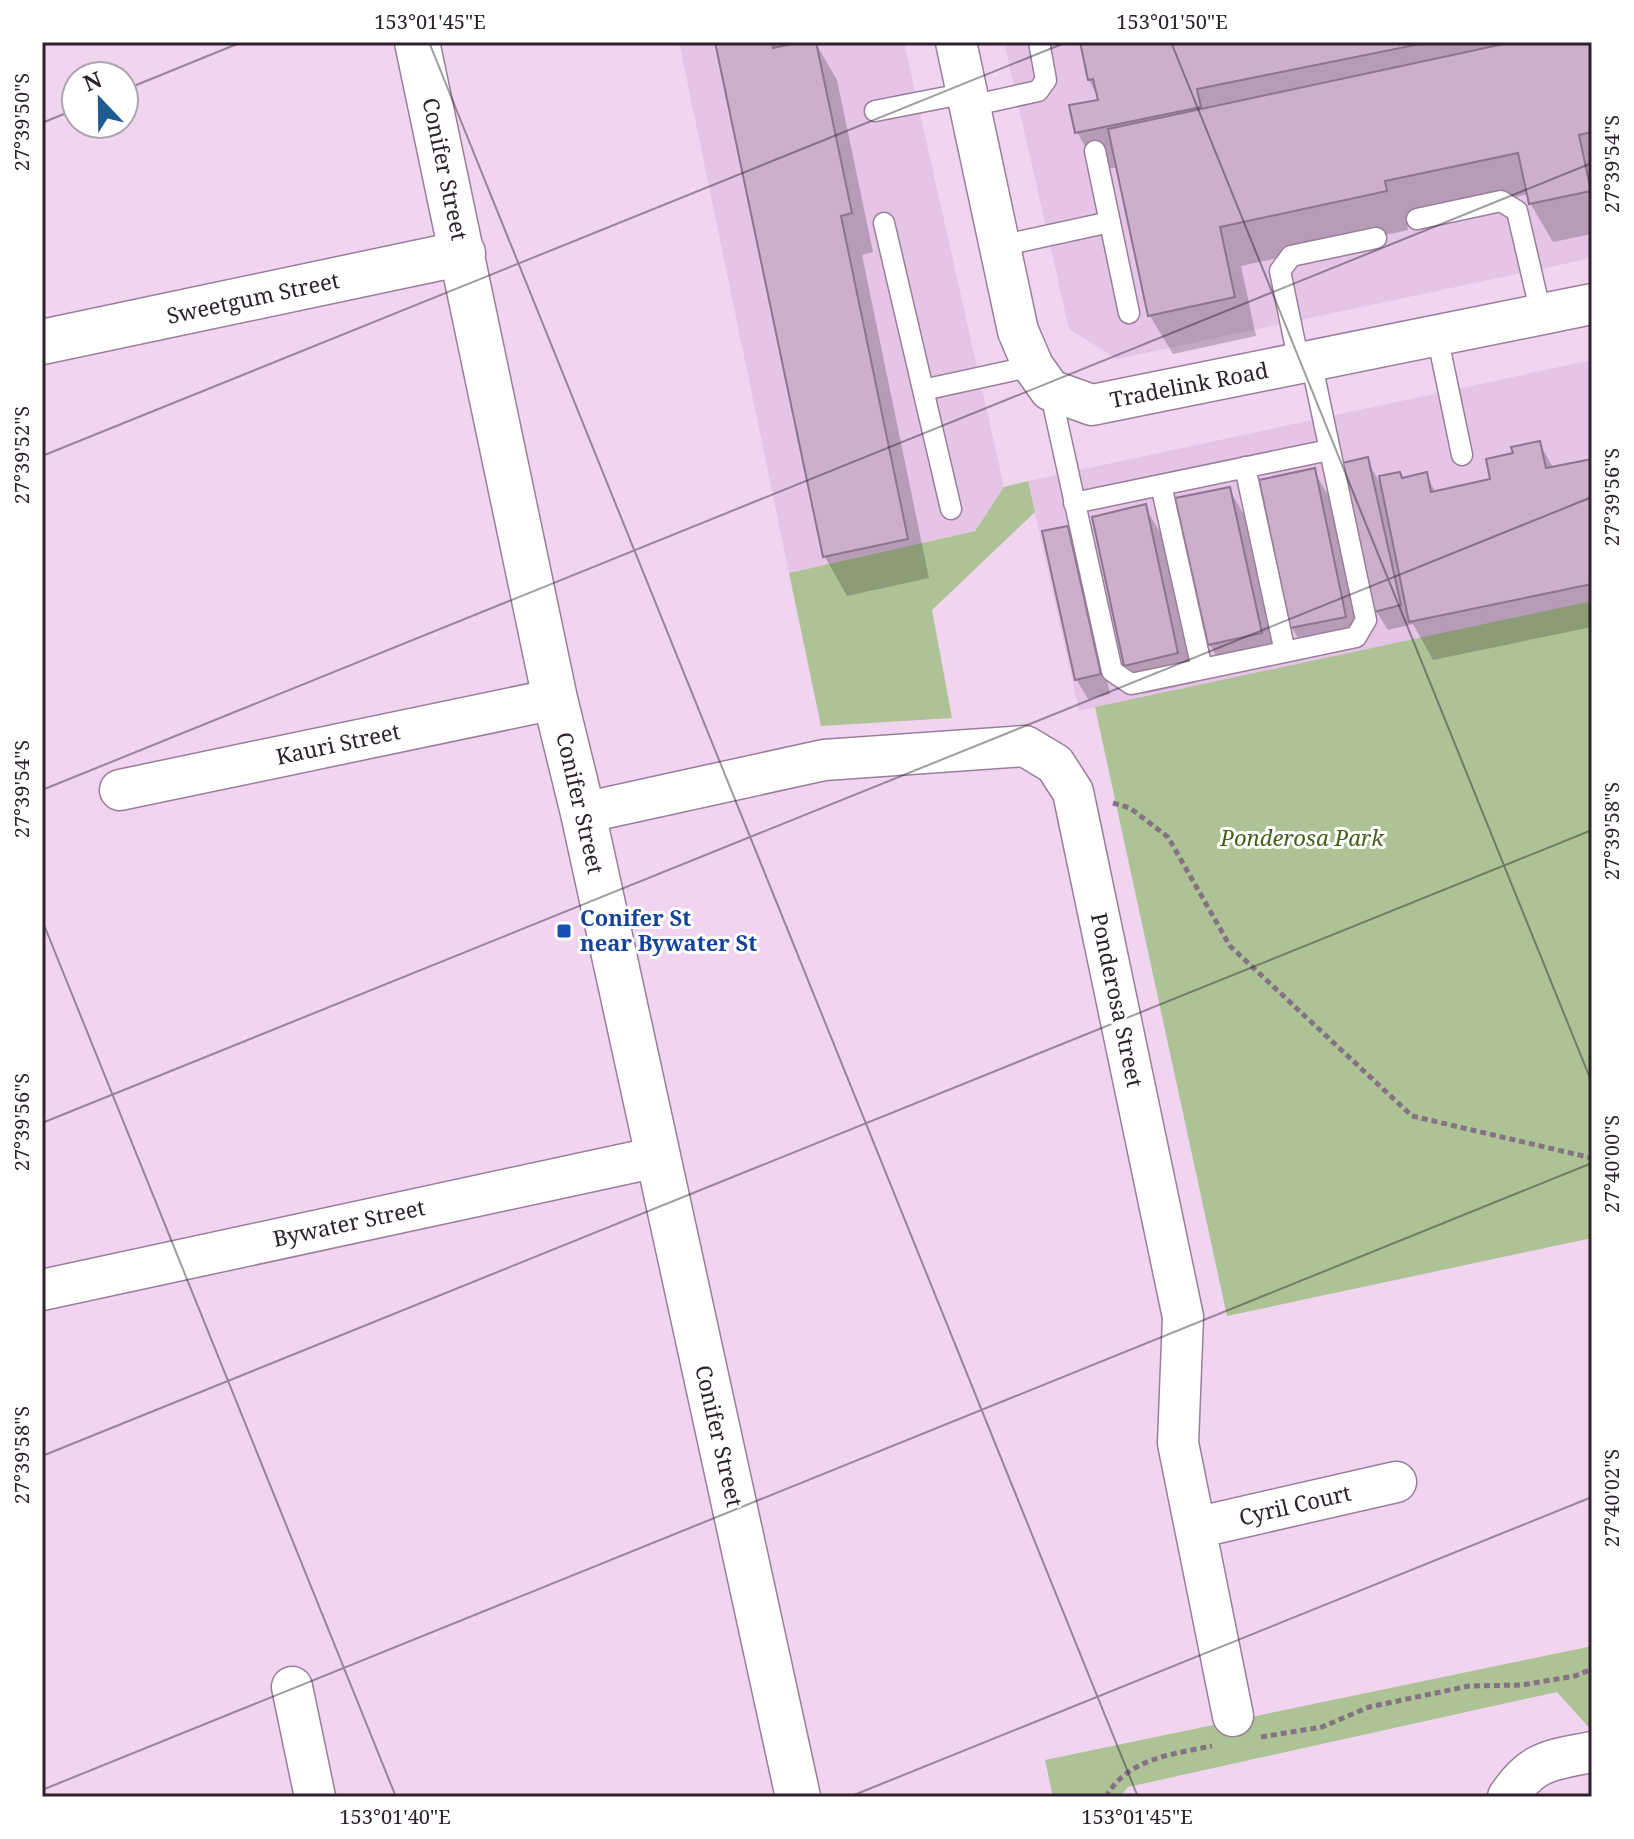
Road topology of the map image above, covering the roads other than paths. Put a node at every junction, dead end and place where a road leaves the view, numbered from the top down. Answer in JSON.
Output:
{"nodes":[{"id":1,"x":417,"y":42,"type":"edge"},
{"id":2,"x":956,"y":42,"type":"edge"},
{"id":3,"x":1039,"y":42,"type":"edge"},
{"id":4,"x":968,"y":100,"type":"junction"},
{"id":5,"x":875,"y":111,"type":"dead end"},
{"id":6,"x":1095,"y":151,"type":"dead end"},
{"id":7,"x":1417,"y":219,"type":"dead end"},
{"id":8,"x":1110,"y":222,"type":"junction"},
{"id":9,"x":884,"y":223,"type":"dead end"},
{"id":10,"x":1376,"y":238,"type":"dead end"},
{"id":11,"x":1000,"y":246,"type":"junction"},
{"id":12,"x":463,"y":253,"type":"junction"},
{"id":13,"x":1592,"y":304,"type":"edge"},
{"id":14,"x":1129,"y":313,"type":"dead end"},
{"id":15,"x":1541,"y":314,"type":"junction"},
{"id":16,"x":1437,"y":335,"type":"junction"},
{"id":17,"x":42,"y":342,"type":"edge"},
{"id":18,"x":1305,"y":362,"type":"junction"},
{"id":19,"x":1042,"y":378,"type":"junction"},
{"id":20,"x":923,"y":390,"type":"junction"},
{"id":21,"x":1329,"y":450,"type":"junction"},
{"id":22,"x":1462,"y":455,"type":"dead end"},
{"id":23,"x":1245,"y":467,"type":"junction"},
{"id":24,"x":1161,"y":485,"type":"junction"},
{"id":25,"x":1074,"y":503,"type":"junction"},
{"id":26,"x":951,"y":509,"type":"dead end"},
{"id":27,"x":1285,"y":652,"type":"junction"},
{"id":28,"x":1202,"y":669,"type":"junction"},
{"id":29,"x":555,"y":699,"type":"junction"},
{"id":30,"x":120,"y":790,"type":"dead end"},
{"id":31,"x":583,"y":813,"type":"junction"},
{"id":32,"x":657,"y":1157,"type":"junction"},
{"id":33,"x":42,"y":1290,"type":"edge"},
{"id":34,"x":1396,"y":1482,"type":"dead end"},
{"id":35,"x":1195,"y":1528,"type":"junction"},
{"id":36,"x":292,"y":1687,"type":"dead end"},
{"id":37,"x":1233,"y":1733,"type":"road end"},
{"id":38,"x":1589,"y":1752,"type":"edge"},
{"id":39,"x":315,"y":1797,"type":"edge"},
{"id":40,"x":798,"y":1797,"type":"edge"},
{"id":41,"x":1508,"y":1797,"type":"edge"}],
"edges":[{"from":1,"to":12,"type":"street","name":"Conifer Street"},
{"from":2,"to":4,"type":"street"},
{"from":3,"to":4,"type":"lane"},
{"from":4,"to":5,"type":"lane"},
{"from":4,"to":11,"type":"street"},
{"from":6,"to":8,"type":"lane"},
{"from":7,"to":15,"type":"lane"},
{"from":8,"to":11,"type":"lane"},
{"from":8,"to":14,"type":"lane"},
{"from":9,"to":20,"type":"lane"},
{"from":10,"to":18,"type":"lane"},
{"from":11,"to":19,"type":"street"},
{"from":12,"to":17,"type":"street","name":"Sweetgum Street"},
{"from":12,"to":29,"type":"street","name":"Conifer Street"},
{"from":13,"to":15,"type":"street","name":"Tradelink Road"},
{"from":15,"to":16,"type":"street","name":"Tradelink Road"},
{"from":16,"to":18,"type":"street","name":"Tradelink Road"},
{"from":16,"to":22,"type":"lane"},
{"from":18,"to":19,"type":"street","name":"Tradelink Road"},
{"from":18,"to":21,"type":"lane"},
{"from":19,"to":20,"type":"lane"},
{"from":19,"to":25,"type":"lane"},
{"from":20,"to":26,"type":"lane"},
{"from":21,"to":23,"type":"lane"},
{"from":21,"to":27,"type":"lane"},
{"from":23,"to":24,"type":"lane"},
{"from":23,"to":27,"type":"lane"},
{"from":24,"to":25,"type":"lane"},
{"from":24,"to":28,"type":"lane"},
{"from":25,"to":28,"type":"lane"},
{"from":27,"to":28,"type":"lane"},
{"from":29,"to":30,"type":"street","name":"Kauri Street"},
{"from":29,"to":31,"type":"street","name":"Conifer Street"},
{"from":31,"to":32,"type":"street","name":"Conifer Street"},
{"from":31,"to":35,"type":"street","name":"Ponderosa Street"},
{"from":32,"to":33,"type":"street","name":"Bywater Street"},
{"from":32,"to":40,"type":"street","name":"Conifer Street"},
{"from":34,"to":35,"type":"street","name":"Cyril Court"},
{"from":35,"to":37,"type":"street","name":"Ponderosa Street"},
{"from":36,"to":39,"type":"street"},
{"from":38,"to":41,"type":"street"}]}
